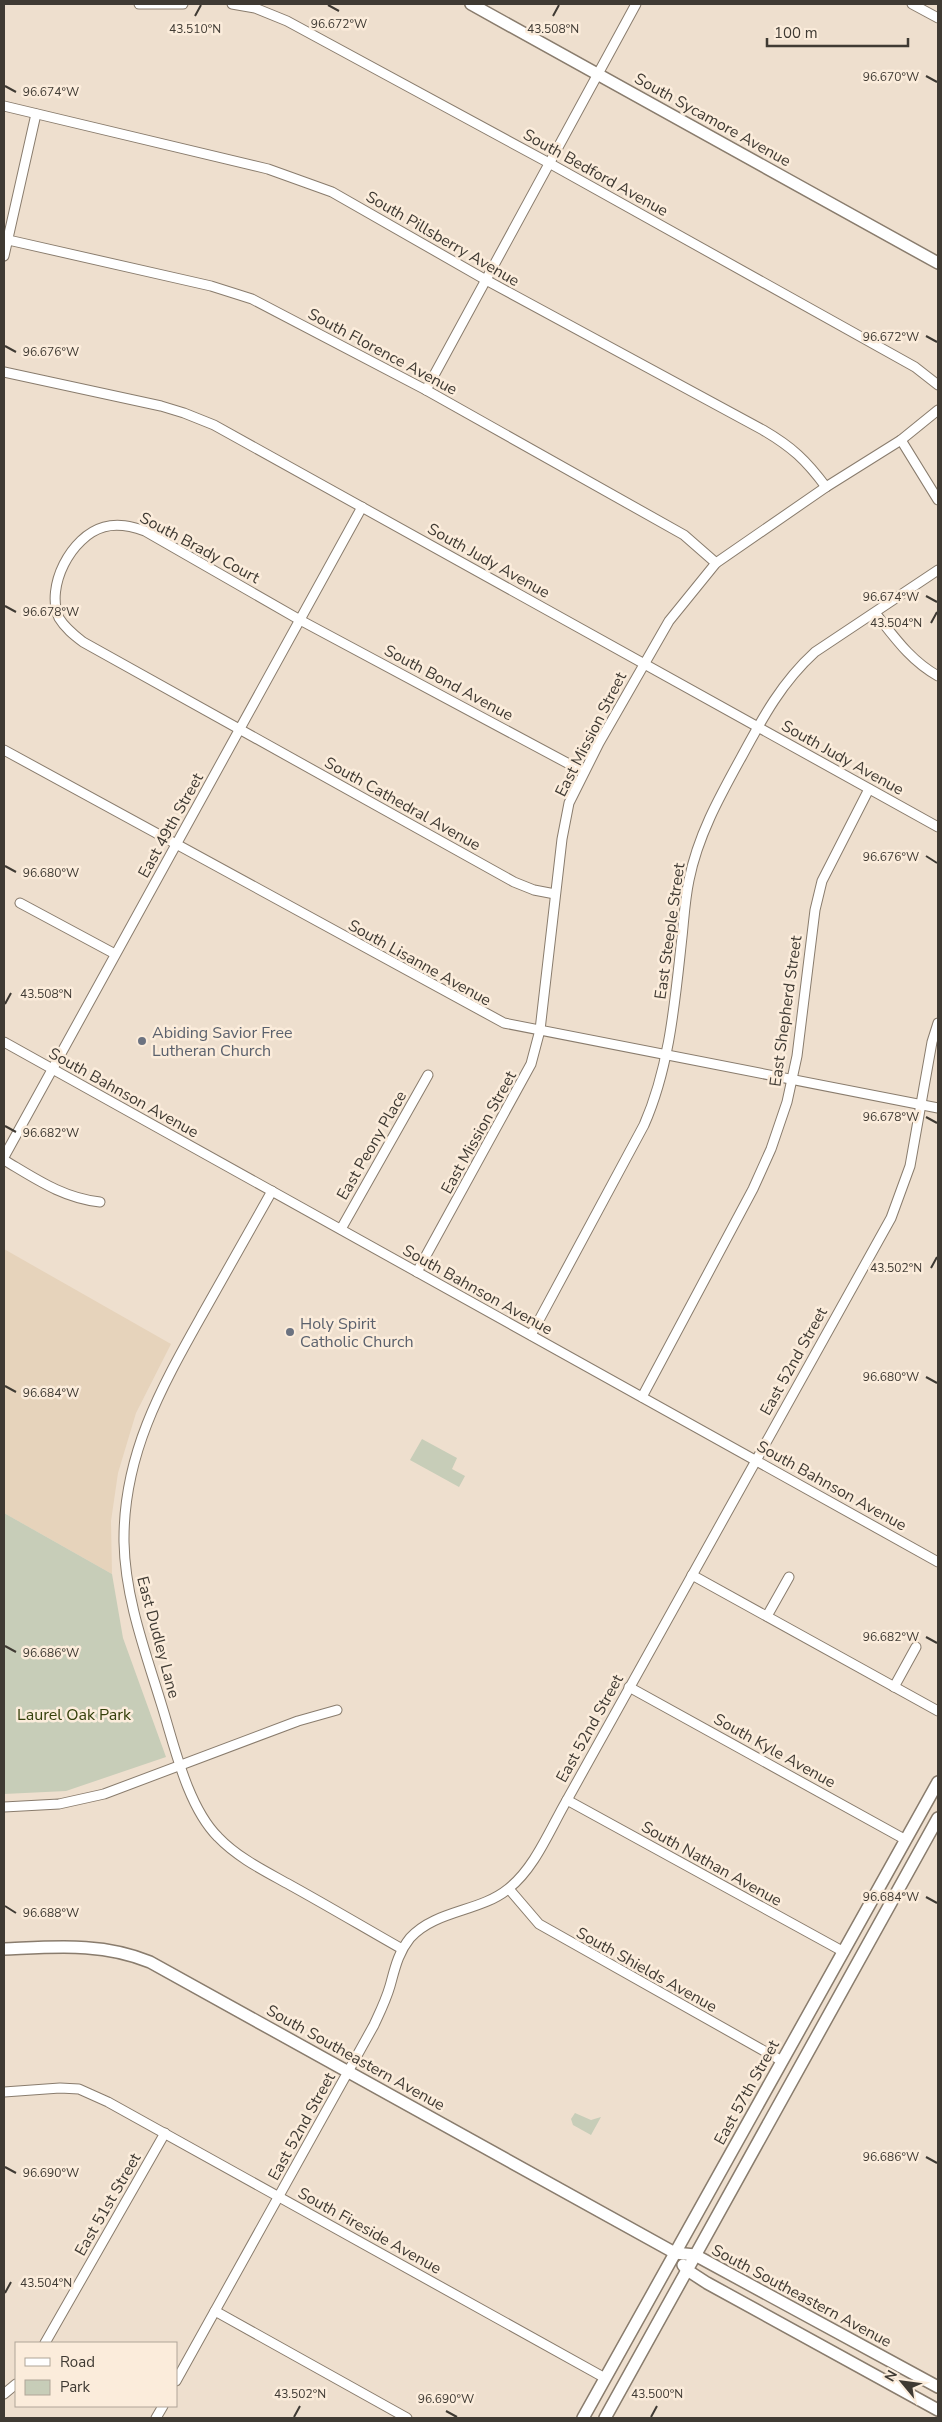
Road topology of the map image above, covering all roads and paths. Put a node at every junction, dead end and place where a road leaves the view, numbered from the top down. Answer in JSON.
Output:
{"nodes":[{"id":1,"x":139,"y":4,"type":"edge"},
{"id":2,"x":183,"y":4,"type":"edge"},
{"id":3,"x":232,"y":4,"type":"edge"},
{"id":4,"x":471,"y":4,"type":"edge"},
{"id":5,"x":636,"y":4,"type":"edge"},
{"id":6,"x":912,"y":4,"type":"edge"},
{"id":7,"x":938,"y":18,"type":"edge"},
{"id":8,"x":597,"y":74,"type":"junction"},
{"id":9,"x":4,"y":106,"type":"edge"},
{"id":10,"x":36,"y":114,"type":"junction"},
{"id":11,"x":549,"y":163,"type":"junction"},
{"id":12,"x":6,"y":240,"type":"edge"},
{"id":13,"x":4,"y":256,"type":"edge"},
{"id":14,"x":938,"y":263,"type":"edge"},
{"id":15,"x":486,"y":280,"type":"junction"},
{"id":16,"x":4,"y":372,"type":"edge"},
{"id":17,"x":938,"y":384,"type":"edge"},
{"id":18,"x":426,"y":390,"type":"junction"},
{"id":19,"x":938,"y":410,"type":"edge"},
{"id":20,"x":901,"y":440,"type":"junction"},
{"id":21,"x":826,"y":487,"type":"junction"},
{"id":22,"x":938,"y":500,"type":"edge"},
{"id":23,"x":362,"y":507,"type":"junction"},
{"id":24,"x":716,"y":563,"type":"junction"},
{"id":25,"x":938,"y":570,"type":"edge"},
{"id":26,"x":876,"y":614,"type":"junction"},
{"id":27,"x":300,"y":620,"type":"junction"},
{"id":28,"x":644,"y":663,"type":"junction"},
{"id":29,"x":938,"y":676,"type":"edge"},
{"id":30,"x":758,"y":727,"type":"junction"},
{"id":31,"x":240,"y":728,"type":"junction"},
{"id":32,"x":4,"y":750,"type":"edge"},
{"id":33,"x":584,"y":772,"type":"junction"},
{"id":34,"x":870,"y":789,"type":"junction"},
{"id":35,"x":938,"y":827,"type":"edge"},
{"id":36,"x":177,"y":845,"type":"junction"},
{"id":37,"x":556,"y":894,"type":"junction"},
{"id":38,"x":20,"y":904,"type":"dead end"},
{"id":39,"x":115,"y":954,"type":"junction"},
{"id":40,"x":938,"y":1023,"type":"edge"},
{"id":41,"x":540,"y":1030,"type":"junction"},
{"id":42,"x":4,"y":1042,"type":"edge"},
{"id":43,"x":666,"y":1055,"type":"junction"},
{"id":44,"x":52,"y":1070,"type":"junction"},
{"id":45,"x":428,"y":1075,"type":"dead end"},
{"id":46,"x":792,"y":1079,"type":"junction"},
{"id":47,"x":921,"y":1104,"type":"junction"},
{"id":48,"x":938,"y":1108,"type":"edge"},
{"id":49,"x":8,"y":1140,"type":"edge"},
{"id":50,"x":4,"y":1159,"type":"edge"},
{"id":51,"x":272,"y":1191,"type":"junction"},
{"id":52,"x":100,"y":1202,"type":"dead end"},
{"id":53,"x":341,"y":1229,"type":"junction"},
{"id":54,"x":417,"y":1272,"type":"junction"},
{"id":55,"x":531,"y":1335,"type":"junction"},
{"id":56,"x":642,"y":1397,"type":"junction"},
{"id":57,"x":755,"y":1459,"type":"junction"},
{"id":58,"x":938,"y":1562,"type":"edge"},
{"id":59,"x":692,"y":1575,"type":"junction"},
{"id":60,"x":789,"y":1577,"type":"dead end"},
{"id":61,"x":767,"y":1616,"type":"junction"},
{"id":62,"x":916,"y":1648,"type":"dead end"},
{"id":63,"x":629,"y":1687,"type":"junction"},
{"id":64,"x":894,"y":1687,"type":"junction"},
{"id":65,"x":337,"y":1710,"type":"dead end"},
{"id":66,"x":938,"y":1711,"type":"edge"},
{"id":67,"x":181,"y":1765,"type":"junction"},
{"id":68,"x":938,"y":1782,"type":"edge"},
{"id":69,"x":566,"y":1800,"type":"junction"},
{"id":70,"x":4,"y":1806,"type":"edge"},
{"id":71,"x":938,"y":1818,"type":"edge"},
{"id":72,"x":906,"y":1840,"type":"junction"},
{"id":73,"x":509,"y":1889,"type":"junction"},
{"id":74,"x":4,"y":1949,"type":"edge"},
{"id":75,"x":402,"y":1949,"type":"junction"},
{"id":76,"x":844,"y":1952,"type":"junction"},
{"id":77,"x":782,"y":2061,"type":"junction"},
{"id":78,"x":348,"y":2072,"type":"junction"},
{"id":79,"x":4,"y":2092,"type":"edge"},
{"id":80,"x":165,"y":2133,"type":"junction"},
{"id":81,"x":279,"y":2197,"type":"junction"},
{"id":82,"x":675,"y":2253,"type":"junction"},
{"id":83,"x":695,"y":2255,"type":"junction"},
{"id":84,"x":686,"y":2270,"type":"junction"},
{"id":85,"x":215,"y":2311,"type":"junction"},
{"id":86,"x":47,"y":2342,"type":"edge"},
{"id":87,"x":178,"y":2377,"type":"edge"},
{"id":88,"x":606,"y":2378,"type":"junction"},
{"id":89,"x":15,"y":2385,"type":"edge"},
{"id":90,"x":938,"y":2387,"type":"edge"},
{"id":91,"x":4,"y":2394,"type":"edge"},
{"id":92,"x":162,"y":2407,"type":"edge"},
{"id":93,"x":938,"y":2410,"type":"edge"},
{"id":94,"x":156,"y":2418,"type":"edge"},
{"id":95,"x":407,"y":2418,"type":"edge"},
{"id":96,"x":583,"y":2418,"type":"edge"},
{"id":97,"x":604,"y":2418,"type":"edge"}],
"edges":[{"from":1,"to":2,"type":"street"},
{"from":3,"to":11,"type":"street","name":"South Bedford Avenue"},
{"from":4,"to":8,"type":"main road","name":"South Sycamore Avenue"},
{"from":5,"to":8,"type":"street"},
{"from":6,"to":7,"type":"street"},
{"from":8,"to":11,"type":"street"},
{"from":8,"to":14,"type":"main road","name":"South Sycamore Avenue"},
{"from":9,"to":10,"type":"street","name":"South Pillsberry Avenue"},
{"from":10,"to":12,"type":"street"},
{"from":10,"to":15,"type":"street","name":"South Pillsberry Avenue"},
{"from":11,"to":15,"type":"street"},
{"from":11,"to":17,"type":"street","name":"South Bedford Avenue"},
{"from":12,"to":13,"type":"street"},
{"from":12,"to":18,"type":"street","name":"South Florence Avenue"},
{"from":15,"to":18,"type":"street"},
{"from":15,"to":21,"type":"street","name":"South Pillsberry Avenue"},
{"from":16,"to":23,"type":"street","name":"South Judy Avenue"},
{"from":18,"to":24,"type":"street","name":"South Florence Avenue"},
{"from":19,"to":20,"type":"street","name":"East Mission Street"},
{"from":20,"to":21,"type":"street","name":"East Mission Street"},
{"from":20,"to":22,"type":"street"},
{"from":21,"to":24,"type":"street","name":"East Mission Street"},
{"from":23,"to":27,"type":"street","name":"East 49th Street"},
{"from":23,"to":28,"type":"street","name":"South Judy Avenue"},
{"from":24,"to":28,"type":"street","name":"East Mission Street"},
{"from":25,"to":26,"type":"street","name":"East Steeple Street"},
{"from":26,"to":29,"type":"street"},
{"from":26,"to":30,"type":"street","name":"East Steeple Street"},
{"from":27,"to":31,"type":"street","name":"East 49th Street"},
{"from":27,"to":31,"type":"street","name":"South Brady Court"},
{"from":27,"to":33,"type":"street","name":"South Bond Avenue"},
{"from":28,"to":30,"type":"street","name":"South Judy Avenue"},
{"from":28,"to":33,"type":"street","name":"East Mission Street"},
{"from":30,"to":34,"type":"street","name":"South Judy Avenue"},
{"from":30,"to":43,"type":"street","name":"East Steeple Street"},
{"from":31,"to":36,"type":"street","name":"East 49th Street"},
{"from":31,"to":37,"type":"street","name":"South Cathedral Avenue"},
{"from":32,"to":36,"type":"street","name":"South Lisanne Avenue"},
{"from":33,"to":37,"type":"street","name":"East Mission Street"},
{"from":34,"to":35,"type":"street","name":"South Judy Avenue"},
{"from":34,"to":46,"type":"street","name":"East Shepherd Street"},
{"from":36,"to":39,"type":"street","name":"East 49th Street"},
{"from":36,"to":41,"type":"street","name":"South Lisanne Avenue"},
{"from":37,"to":41,"type":"street","name":"East Mission Street"},
{"from":38,"to":39,"type":"street"},
{"from":39,"to":44,"type":"street","name":"East 49th Street"},
{"from":40,"to":47,"type":"street","name":"East 52nd Street"},
{"from":41,"to":43,"type":"street","name":"South Lisanne Avenue"},
{"from":41,"to":54,"type":"street","name":"East Mission Street"},
{"from":42,"to":44,"type":"street","name":"South Bahnson Avenue"},
{"from":43,"to":46,"type":"street","name":"South Lisanne Avenue"},
{"from":43,"to":55,"type":"street","name":"East Steeple Street"},
{"from":44,"to":49,"type":"street","name":"East 49th Street"},
{"from":44,"to":51,"type":"street","name":"South Bahnson Avenue"},
{"from":45,"to":53,"type":"street","name":"East Peony Place"},
{"from":46,"to":47,"type":"street","name":"South Lisanne Avenue"},
{"from":46,"to":56,"type":"street","name":"East Shepherd Street"},
{"from":47,"to":48,"type":"street","name":"South Lisanne Avenue"},
{"from":47,"to":57,"type":"street","name":"East 52nd Street"},
{"from":49,"to":50,"type":"street","name":"East 49th Street"},
{"from":50,"to":52,"type":"street"},
{"from":51,"to":53,"type":"street","name":"South Bahnson Avenue"},
{"from":51,"to":67,"type":"street","name":"East Dudley Lane"},
{"from":53,"to":54,"type":"street","name":"South Bahnson Avenue"},
{"from":54,"to":55,"type":"street","name":"South Bahnson Avenue"},
{"from":55,"to":56,"type":"street","name":"South Bahnson Avenue"},
{"from":56,"to":57,"type":"street","name":"South Bahnson Avenue"},
{"from":57,"to":58,"type":"street","name":"South Bahnson Avenue"},
{"from":57,"to":59,"type":"street","name":"East 52nd Street"},
{"from":59,"to":61,"type":"street"},
{"from":59,"to":63,"type":"street","name":"East 52nd Street"},
{"from":60,"to":61,"type":"street"},
{"from":61,"to":64,"type":"street"},
{"from":62,"to":64,"type":"street"},
{"from":63,"to":69,"type":"street","name":"East 52nd Street"},
{"from":63,"to":72,"type":"street","name":"South Kyle Avenue"},
{"from":64,"to":66,"type":"street"},
{"from":65,"to":67,"type":"street"},
{"from":67,"to":70,"type":"street"},
{"from":67,"to":75,"type":"street","name":"East Dudley Lane"},
{"from":68,"to":72,"type":"main road","name":"East 57th Street"},
{"from":69,"to":73,"type":"street","name":"East 52nd Street"},
{"from":69,"to":76,"type":"street","name":"South Nathan Avenue"},
{"from":71,"to":83,"type":"main road"},
{"from":72,"to":76,"type":"main road","name":"East 57th Street"},
{"from":73,"to":75,"type":"street","name":"East 52nd Street"},
{"from":73,"to":77,"type":"street","name":"South Shields Avenue"},
{"from":74,"to":78,"type":"main road","name":"South Southeastern Avenue"},
{"from":75,"to":78,"type":"street","name":"East 52nd Street"},
{"from":76,"to":77,"type":"main road","name":"East 57th Street"},
{"from":77,"to":82,"type":"main road","name":"East 57th Street"},
{"from":78,"to":81,"type":"street","name":"East 52nd Street"},
{"from":78,"to":82,"type":"main road","name":"South Southeastern Avenue"},
{"from":79,"to":80,"type":"street","name":"South Fireside Avenue"},
{"from":80,"to":81,"type":"street","name":"South Fireside Avenue"},
{"from":80,"to":86,"type":"street","name":"East 51st Street"},
{"from":81,"to":85,"type":"street","name":"East 52nd Street"},
{"from":81,"to":88,"type":"street","name":"South Fireside Avenue"},
{"from":82,"to":83,"type":"main road","name":"South Southeastern Avenue"},
{"from":82,"to":84,"type":"main road","name":"South Southeastern Avenue"},
{"from":82,"to":88,"type":"main road","name":"East 57th Street"},
{"from":83,"to":84,"type":"main road"},
{"from":83,"to":90,"type":"main road","name":"South Southeastern Avenue"},
{"from":84,"to":93,"type":"main road","name":"South Southeastern Avenue"},
{"from":84,"to":97,"type":"main road"},
{"from":85,"to":87,"type":"street","name":"East 52nd Street"},
{"from":85,"to":95,"type":"street"},
{"from":88,"to":96,"type":"main road","name":"East 57th Street"},
{"from":89,"to":91,"type":"street"},
{"from":92,"to":94,"type":"street"}]}
